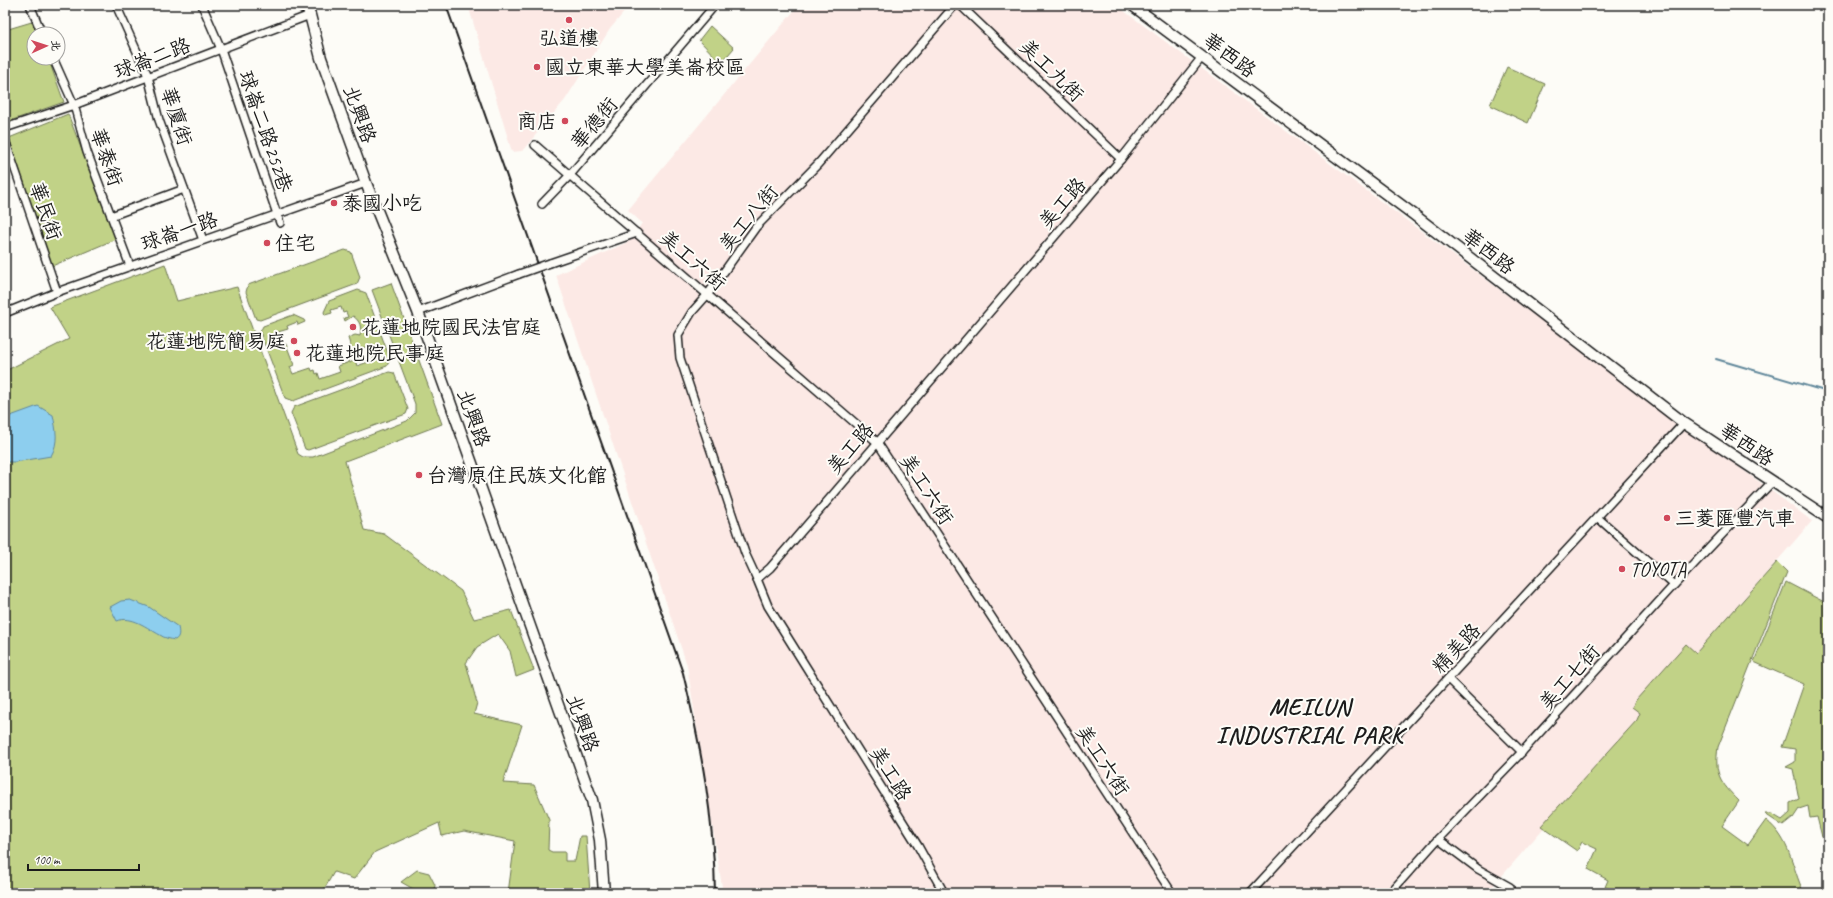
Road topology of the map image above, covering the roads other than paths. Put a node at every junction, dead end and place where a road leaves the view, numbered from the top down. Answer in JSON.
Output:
{"nodes":[{"id":1,"x":30,"y":5,"type":"edge"},
{"id":2,"x":116,"y":5,"type":"edge"},
{"id":3,"x":202,"y":5,"type":"edge"},
{"id":4,"x":306,"y":5,"type":"edge"},
{"id":5,"x":715,"y":5,"type":"edge"},
{"id":6,"x":955,"y":5,"type":"edge"},
{"id":7,"x":960,"y":5,"type":"edge"},
{"id":8,"x":1132,"y":5,"type":"edge"},
{"id":9,"x":310,"y":15,"type":"junction"},
{"id":10,"x":39,"y":26,"type":"edge"},
{"id":11,"x":221,"y":49,"type":"junction"},
{"id":12,"x":1202,"y":57,"type":"junction"},
{"id":13,"x":57,"y":66,"type":"edge"},
{"id":14,"x":148,"y":76,"type":"junction"},
{"id":15,"x":74,"y":105,"type":"junction"},
{"id":16,"x":5,"y":128,"type":"edge"},
{"id":17,"x":5,"y":140,"type":"edge"},
{"id":18,"x":535,"y":145,"type":"dead end"},
{"id":19,"x":1121,"y":159,"type":"junction"},
{"id":20,"x":570,"y":176,"type":"junction"},
{"id":21,"x":366,"y":183,"type":"junction"},
{"id":22,"x":184,"y":189,"type":"junction"},
{"id":23,"x":542,"y":204,"type":"dead end"},
{"id":24,"x":277,"y":215,"type":"junction"},
{"id":25,"x":111,"y":216,"type":"junction"},
{"id":26,"x":280,"y":223,"type":"dead end"},
{"id":27,"x":637,"y":233,"type":"junction"},
{"id":28,"x":203,"y":240,"type":"junction"},
{"id":29,"x":130,"y":266,"type":"junction"},
{"id":30,"x":56,"y":292,"type":"junction"},
{"id":31,"x":708,"y":294,"type":"junction"},
{"id":32,"x":418,"y":312,"type":"junction"},
{"id":33,"x":5,"y":313,"type":"edge"},
{"id":34,"x":1684,"y":423,"type":"junction"},
{"id":35,"x":877,"y":442,"type":"junction"},
{"id":36,"x":1772,"y":482,"type":"junction"},
{"id":37,"x":1597,"y":517,"type":"junction"},
{"id":38,"x":1828,"y":518,"type":"edge"},
{"id":39,"x":757,"y":579,"type":"junction"},
{"id":40,"x":1674,"y":585,"type":"junction"},
{"id":41,"x":1448,"y":680,"type":"junction"},
{"id":42,"x":1522,"y":752,"type":"junction"},
{"id":43,"x":1438,"y":839,"type":"junction"},
{"id":44,"x":1510,"y":886,"type":"dead end"},
{"id":45,"x":604,"y":893,"type":"edge"},
{"id":46,"x":944,"y":893,"type":"edge"},
{"id":47,"x":1172,"y":893,"type":"edge"},
{"id":48,"x":1250,"y":893,"type":"edge"},
{"id":49,"x":1390,"y":893,"type":"edge"}],
"edges":[{"from":1,"to":10,"type":"street"},
{"from":2,"to":14,"type":"street","name":"華廈街"},
{"from":3,"to":11,"type":"street","name":"球崙二路252巷"},
{"from":4,"to":9,"type":"street","name":"北興路"},
{"from":5,"to":20,"type":"street","name":"華德街"},
{"from":6,"to":31,"type":"street","name":"美工八街"},
{"from":7,"to":19,"type":"street","name":"美工九街"},
{"from":8,"to":12,"type":"street","name":"華西路"},
{"from":9,"to":11,"type":"street","name":"球崙二路"},
{"from":9,"to":21,"type":"street","name":"北興路"},
{"from":11,"to":14,"type":"street","name":"球崙二路"},
{"from":11,"to":24,"type":"street","name":"球崙二路252巷"},
{"from":12,"to":19,"type":"street","name":"美工路"},
{"from":12,"to":34,"type":"street","name":"華西路"},
{"from":13,"to":15,"type":"street","name":"華泰街"},
{"from":14,"to":15,"type":"street","name":"球崙二路"},
{"from":14,"to":22,"type":"street","name":"華廈街"},
{"from":15,"to":16,"type":"street","name":"球崙二路"},
{"from":15,"to":25,"type":"street","name":"華泰街"},
{"from":17,"to":30,"type":"street","name":"華民街"},
{"from":18,"to":20,"type":"street","name":"美工六街"},
{"from":19,"to":35,"type":"street","name":"美工路"},
{"from":20,"to":23,"type":"street","name":"華德街"},
{"from":20,"to":27,"type":"street","name":"美工六街"},
{"from":21,"to":24,"type":"street","name":"球崙一路"},
{"from":21,"to":32,"type":"street","name":"北興路"},
{"from":22,"to":25,"type":"street"},
{"from":22,"to":28,"type":"street","name":"華廈街"},
{"from":24,"to":26,"type":"street","name":"球崙二路252巷"},
{"from":24,"to":28,"type":"street","name":"球崙一路"},
{"from":25,"to":29,"type":"street","name":"華泰街"},
{"from":27,"to":31,"type":"street","name":"美工六街"},
{"from":27,"to":32,"type":"street","bridge":true},
{"from":28,"to":29,"type":"street","name":"球崙一路"},
{"from":29,"to":30,"type":"street","name":"球崙一路"},
{"from":30,"to":33,"type":"street","name":"球崙一路"},
{"from":31,"to":35,"type":"street","name":"美工六街"},
{"from":31,"to":39,"type":"street","name":"美工八街"},
{"from":32,"to":45,"type":"street","name":"北興路"},
{"from":34,"to":36,"type":"street","name":"華西路"},
{"from":34,"to":37,"type":"street","name":"精美路"},
{"from":35,"to":39,"type":"street","name":"美工路"},
{"from":35,"to":47,"type":"street","name":"美工六街"},
{"from":36,"to":38,"type":"street","name":"華西路"},
{"from":36,"to":40,"type":"street","name":"美工七街"},
{"from":37,"to":40,"type":"street"},
{"from":37,"to":41,"type":"street","name":"精美路"},
{"from":39,"to":46,"type":"street","name":"美工路"},
{"from":40,"to":42,"type":"street","name":"美工七街"},
{"from":41,"to":42,"type":"street"},
{"from":41,"to":48,"type":"street","name":"精美路"},
{"from":42,"to":43,"type":"street","name":"美工七街"},
{"from":43,"to":44,"type":"street"},
{"from":43,"to":49,"type":"street","name":"美工七街"}]}
